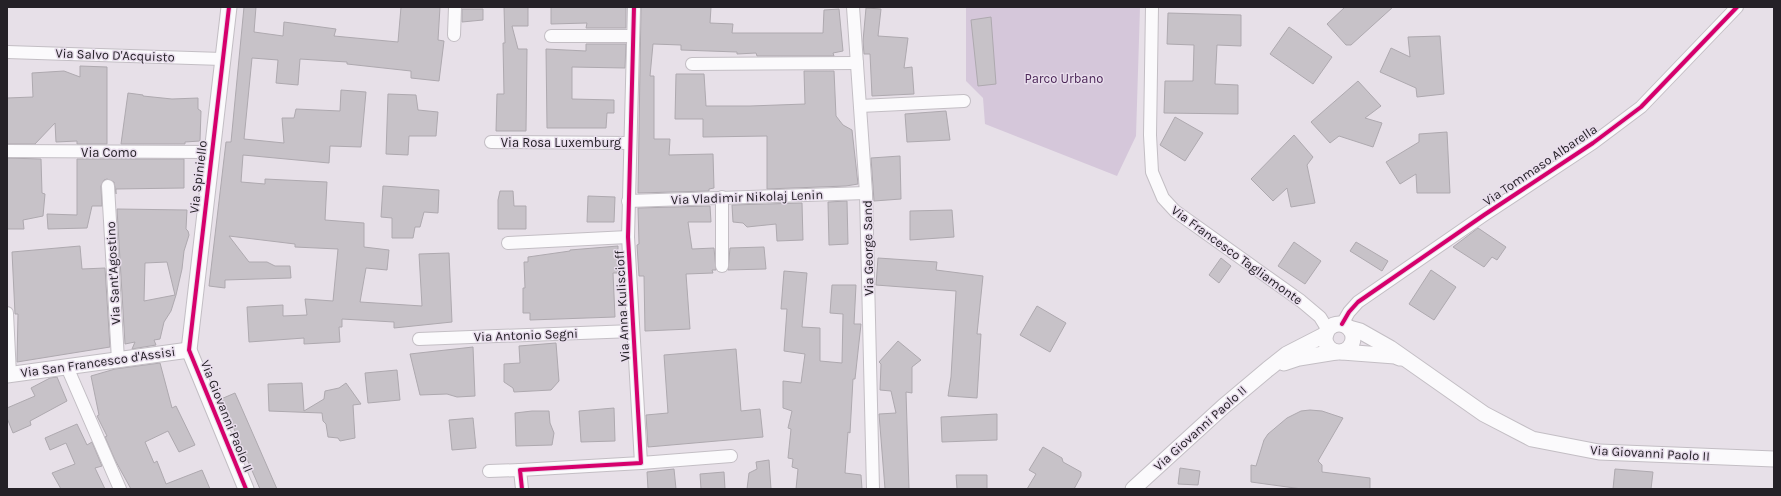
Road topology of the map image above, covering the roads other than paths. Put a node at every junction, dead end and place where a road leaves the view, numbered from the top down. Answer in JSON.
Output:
{"nodes":[{"id":1,"x":228,"y":7,"type":"edge"},
{"id":2,"x":455,"y":7,"type":"edge"},
{"id":3,"x":634,"y":7,"type":"edge"},
{"id":4,"x":853,"y":7,"type":"edge"},
{"id":5,"x":1152,"y":7,"type":"edge"},
{"id":6,"x":1737,"y":7,"type":"edge"},
{"id":7,"x":454,"y":35,"type":"dead end"},
{"id":8,"x":551,"y":36,"type":"dead end"},
{"id":9,"x":633,"y":36,"type":"junction"},
{"id":10,"x":7,"y":52,"type":"edge"},
{"id":11,"x":222,"y":59,"type":"junction"},
{"id":12,"x":857,"y":63,"type":"junction"},
{"id":13,"x":692,"y":64,"type":"dead end"},
{"id":14,"x":964,"y":101,"type":"dead end"},
{"id":15,"x":860,"y":106,"type":"junction"},
{"id":16,"x":491,"y":142,"type":"dead end"},
{"id":17,"x":630,"y":143,"type":"junction"},
{"id":18,"x":7,"y":151,"type":"edge"},
{"id":19,"x":211,"y":152,"type":"junction"},
{"id":20,"x":108,"y":186,"type":"dead end"},
{"id":21,"x":866,"y":193,"type":"junction"},
{"id":22,"x":722,"y":197,"type":"junction"},
{"id":23,"x":628,"y":201,"type":"junction"},
{"id":24,"x":628,"y":237,"type":"junction"},
{"id":25,"x":508,"y":243,"type":"dead end"},
{"id":26,"x":722,"y":266,"type":"dead end"},
{"id":27,"x":7,"y":313,"type":"edge"},
{"id":28,"x":1336,"y":329,"type":"junction"},
{"id":29,"x":633,"y":332,"type":"junction"},
{"id":30,"x":419,"y":339,"type":"dead end"},
{"id":31,"x":189,"y":350,"type":"junction"},
{"id":32,"x":1339,"y":352,"type":"junction"},
{"id":33,"x":118,"y":360,"type":"junction"},
{"id":34,"x":1407,"y":360,"type":"junction"},
{"id":35,"x":68,"y":366,"type":"junction"},
{"id":36,"x":1268,"y":369,"type":"junction"},
{"id":37,"x":9,"y":375,"type":"edge"},
{"id":38,"x":731,"y":456,"type":"dead end"},
{"id":39,"x":1774,"y":459,"type":"edge"},
{"id":40,"x":641,"y":463,"type":"junction"},
{"id":41,"x":520,"y":470,"type":"junction"},
{"id":42,"x":489,"y":471,"type":"dead end"},
{"id":43,"x":120,"y":489,"type":"edge"},
{"id":44,"x":246,"y":489,"type":"edge"},
{"id":45,"x":522,"y":489,"type":"edge"},
{"id":46,"x":873,"y":489,"type":"edge"},
{"id":47,"x":1133,"y":489,"type":"edge"}],
"edges":[{"from":1,"to":11,"type":"street","name":"Via Spiniello"},
{"from":2,"to":7,"type":"street"},
{"from":3,"to":9,"type":"street","name":"Via Anna Kuliscioff"},
{"from":4,"to":12,"type":"street","name":"Via George Sand"},
{"from":5,"to":28,"type":"street","name":"Via Francesco Tagliamonte"},
{"from":6,"to":28,"type":"street","name":"Via Tommaso Albarella"},
{"from":8,"to":9,"type":"street"},
{"from":9,"to":17,"type":"street","name":"Via Anna Kuliscioff"},
{"from":10,"to":11,"type":"street","name":"Via Salvo D'Acquisto"},
{"from":11,"to":19,"type":"street","name":"Via Spiniello"},
{"from":12,"to":13,"type":"street"},
{"from":12,"to":15,"type":"street","name":"Via George Sand"},
{"from":14,"to":15,"type":"street"},
{"from":15,"to":21,"type":"street","name":"Via George Sand"},
{"from":16,"to":17,"type":"street","name":"Via Rosa Luxemburg"},
{"from":17,"to":23,"type":"street","name":"Via Anna Kuliscioff"},
{"from":18,"to":19,"type":"street","name":"Via Como"},
{"from":19,"to":31,"type":"street","name":"Via Spiniello"},
{"from":20,"to":33,"type":"street","name":"Via Sant'Agostino"},
{"from":21,"to":22,"type":"street","name":"Via Vladimir Nikolaj Lenin"},
{"from":21,"to":46,"type":"street","name":"Via George Sand"},
{"from":22,"to":23,"type":"street","name":"Via Vladimir Nikolaj Lenin"},
{"from":22,"to":26,"type":"street"},
{"from":23,"to":24,"type":"street","name":"Via Anna Kuliscioff"},
{"from":24,"to":25,"type":"street"},
{"from":24,"to":29,"type":"street","name":"Via Anna Kuliscioff"},
{"from":27,"to":37,"type":"street"},
{"from":28,"to":32,"type":"street"},
{"from":28,"to":32,"type":"street"},
{"from":28,"to":34,"type":"street","name":"Via Giovanni Paolo II"},
{"from":28,"to":36,"type":"street","name":"Via Giovanni Paolo II"},
{"from":29,"to":30,"type":"street","name":"Via Antonio Segni"},
{"from":29,"to":40,"type":"street","name":"Via Anna Kuliscioff"},
{"from":31,"to":33,"type":"street","name":"Via San Francesco d'Assisi"},
{"from":31,"to":44,"type":"street","name":"Via Giovanni Paolo II"},
{"from":32,"to":34,"type":"street","name":"Via Giovanni Paolo II"},
{"from":32,"to":36,"type":"street","name":"Via Giovanni Paolo II"},
{"from":33,"to":35,"type":"street","name":"Via San Francesco d'Assisi"},
{"from":34,"to":39,"type":"street","name":"Via Giovanni Paolo II"},
{"from":35,"to":37,"type":"street","name":"Via San Francesco d'Assisi"},
{"from":35,"to":43,"type":"street"},
{"from":36,"to":47,"type":"street","name":"Via Giovanni Paolo II"},
{"from":38,"to":40,"type":"street"},
{"from":40,"to":41,"type":"street"},
{"from":41,"to":42,"type":"street"},
{"from":41,"to":45,"type":"street"}]}
